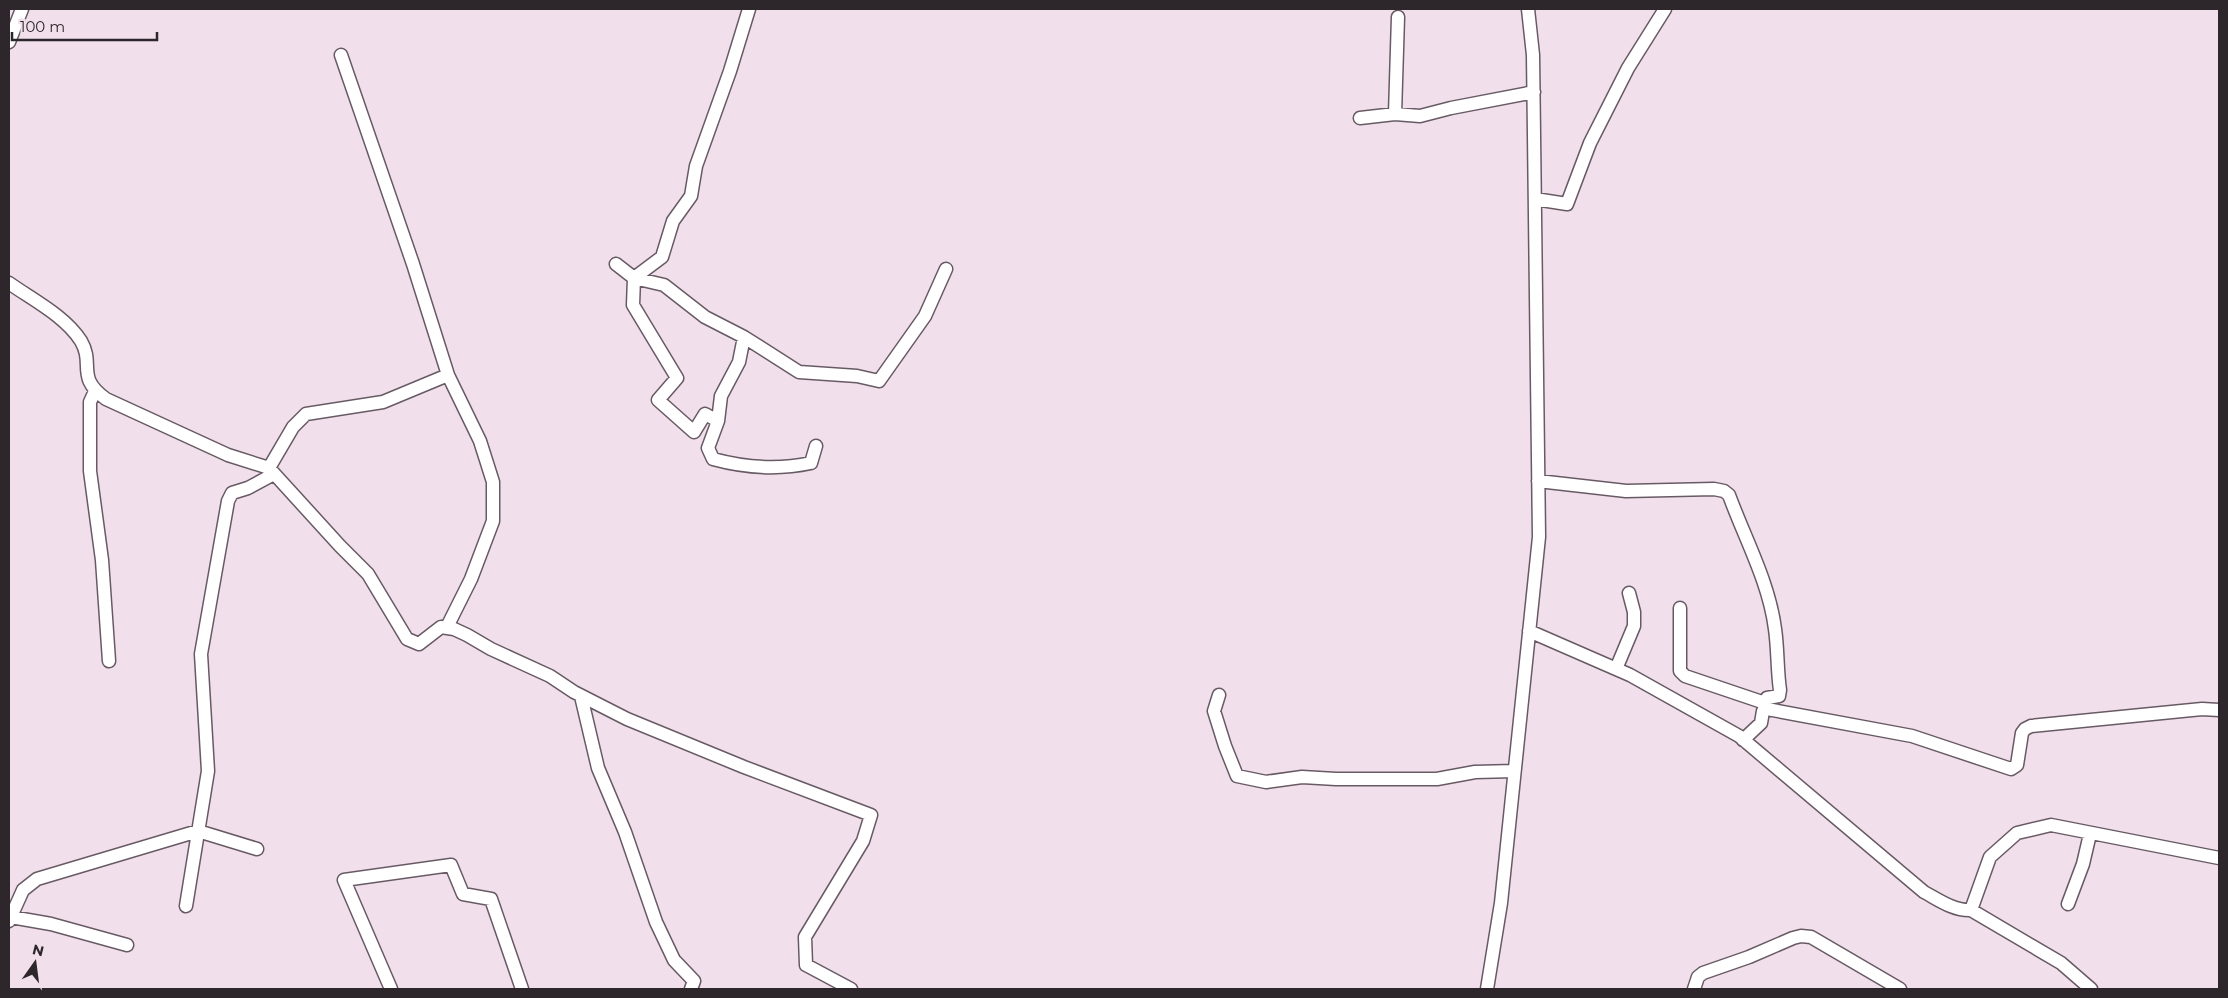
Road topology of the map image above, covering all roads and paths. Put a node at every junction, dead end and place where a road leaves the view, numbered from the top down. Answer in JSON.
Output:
{"nodes":[{"id":1,"x":22,"y":9,"type":"edge"},
{"id":2,"x":748,"y":9,"type":"edge"},
{"id":3,"x":1528,"y":9,"type":"edge"},
{"id":4,"x":1665,"y":9,"type":"edge"},
{"id":5,"x":1398,"y":17,"type":"dead end"},
{"id":6,"x":9,"y":42,"type":"edge"},
{"id":7,"x":341,"y":55,"type":"dead end"},
{"id":8,"x":1534,"y":92,"type":"junction"},
{"id":9,"x":1395,"y":114,"type":"junction"},
{"id":10,"x":1360,"y":118,"type":"dead end"},
{"id":11,"x":1535,"y":199,"type":"junction"},
{"id":12,"x":616,"y":264,"type":"dead end"},
{"id":13,"x":946,"y":270,"type":"dead end"},
{"id":14,"x":634,"y":278,"type":"junction"},
{"id":15,"x":9,"y":282,"type":"edge"},
{"id":16,"x":744,"y":337,"type":"junction"},
{"id":17,"x":448,"y":375,"type":"junction"},
{"id":18,"x":95,"y":391,"type":"junction"},
{"id":19,"x":718,"y":421,"type":"junction"},
{"id":20,"x":816,"y":446,"type":"dead end"},
{"id":21,"x":271,"y":471,"type":"junction"},
{"id":22,"x":1538,"y":480,"type":"junction"},
{"id":23,"x":1629,"y":593,"type":"dead end"},
{"id":24,"x":1680,"y":608,"type":"dead end"},
{"id":25,"x":447,"y":627,"type":"junction"},
{"id":26,"x":1529,"y":631,"type":"junction"},
{"id":27,"x":108,"y":661,"type":"dead end"},
{"id":28,"x":1616,"y":669,"type":"junction"},
{"id":29,"x":1219,"y":695,"type":"dead end"},
{"id":30,"x":581,"y":696,"type":"junction"},
{"id":31,"x":1766,"y":706,"type":"junction"},
{"id":32,"x":2219,"y":710,"type":"edge"},
{"id":33,"x":1743,"y":740,"type":"junction"},
{"id":34,"x":1514,"y":771,"type":"junction"},
{"id":35,"x":198,"y":831,"type":"junction"},
{"id":36,"x":2090,"y":834,"type":"junction"},
{"id":37,"x":257,"y":849,"type":"dead end"},
{"id":38,"x":2219,"y":858,"type":"edge"},
{"id":39,"x":2068,"y":904,"type":"dead end"},
{"id":40,"x":186,"y":906,"type":"dead end"},
{"id":41,"x":1971,"y":910,"type":"junction"},
{"id":42,"x":10,"y":919,"type":"edge"},
{"id":43,"x":127,"y":945,"type":"dead end"},
{"id":44,"x":391,"y":989,"type":"edge"},
{"id":45,"x":522,"y":989,"type":"edge"},
{"id":46,"x":692,"y":989,"type":"edge"},
{"id":47,"x":851,"y":989,"type":"edge"},
{"id":48,"x":1487,"y":989,"type":"edge"},
{"id":49,"x":1694,"y":989,"type":"edge"},
{"id":50,"x":1900,"y":989,"type":"edge"},
{"id":51,"x":2091,"y":989,"type":"edge"}],
"edges":[{"from":1,"to":6,"type":"street"},
{"from":2,"to":14,"type":"street"},
{"from":3,"to":8,"type":"street"},
{"from":4,"to":11,"type":"street"},
{"from":5,"to":9,"type":"street"},
{"from":7,"to":17,"type":"street"},
{"from":8,"to":9,"type":"street"},
{"from":8,"to":11,"type":"street"},
{"from":9,"to":10,"type":"street"},
{"from":11,"to":22,"type":"street"},
{"from":12,"to":14,"type":"street"},
{"from":13,"to":16,"type":"street"},
{"from":14,"to":16,"type":"street"},
{"from":14,"to":19,"type":"street"},
{"from":15,"to":18,"type":"street"},
{"from":16,"to":19,"type":"street"},
{"from":17,"to":21,"type":"street"},
{"from":17,"to":25,"type":"street"},
{"from":18,"to":21,"type":"street"},
{"from":18,"to":27,"type":"street"},
{"from":19,"to":20,"type":"street"},
{"from":21,"to":25,"type":"street"},
{"from":21,"to":35,"type":"street"},
{"from":22,"to":26,"type":"street"},
{"from":22,"to":31,"type":"street"},
{"from":23,"to":28,"type":"street"},
{"from":24,"to":31,"type":"street"},
{"from":25,"to":30,"type":"street"},
{"from":26,"to":28,"type":"street"},
{"from":26,"to":34,"type":"street"},
{"from":28,"to":33,"type":"street"},
{"from":29,"to":34,"type":"street"},
{"from":30,"to":46,"type":"street"},
{"from":30,"to":47,"type":"street"},
{"from":31,"to":32,"type":"street"},
{"from":31,"to":33,"type":"street"},
{"from":33,"to":41,"type":"street"},
{"from":34,"to":48,"type":"street"},
{"from":35,"to":37,"type":"street"},
{"from":35,"to":40,"type":"street"},
{"from":35,"to":42,"type":"street"},
{"from":36,"to":38,"type":"street"},
{"from":36,"to":39,"type":"street"},
{"from":36,"to":41,"type":"street"},
{"from":41,"to":51,"type":"street"},
{"from":42,"to":43,"type":"street"},
{"from":44,"to":45,"type":"street"},
{"from":49,"to":50,"type":"street"}]}
